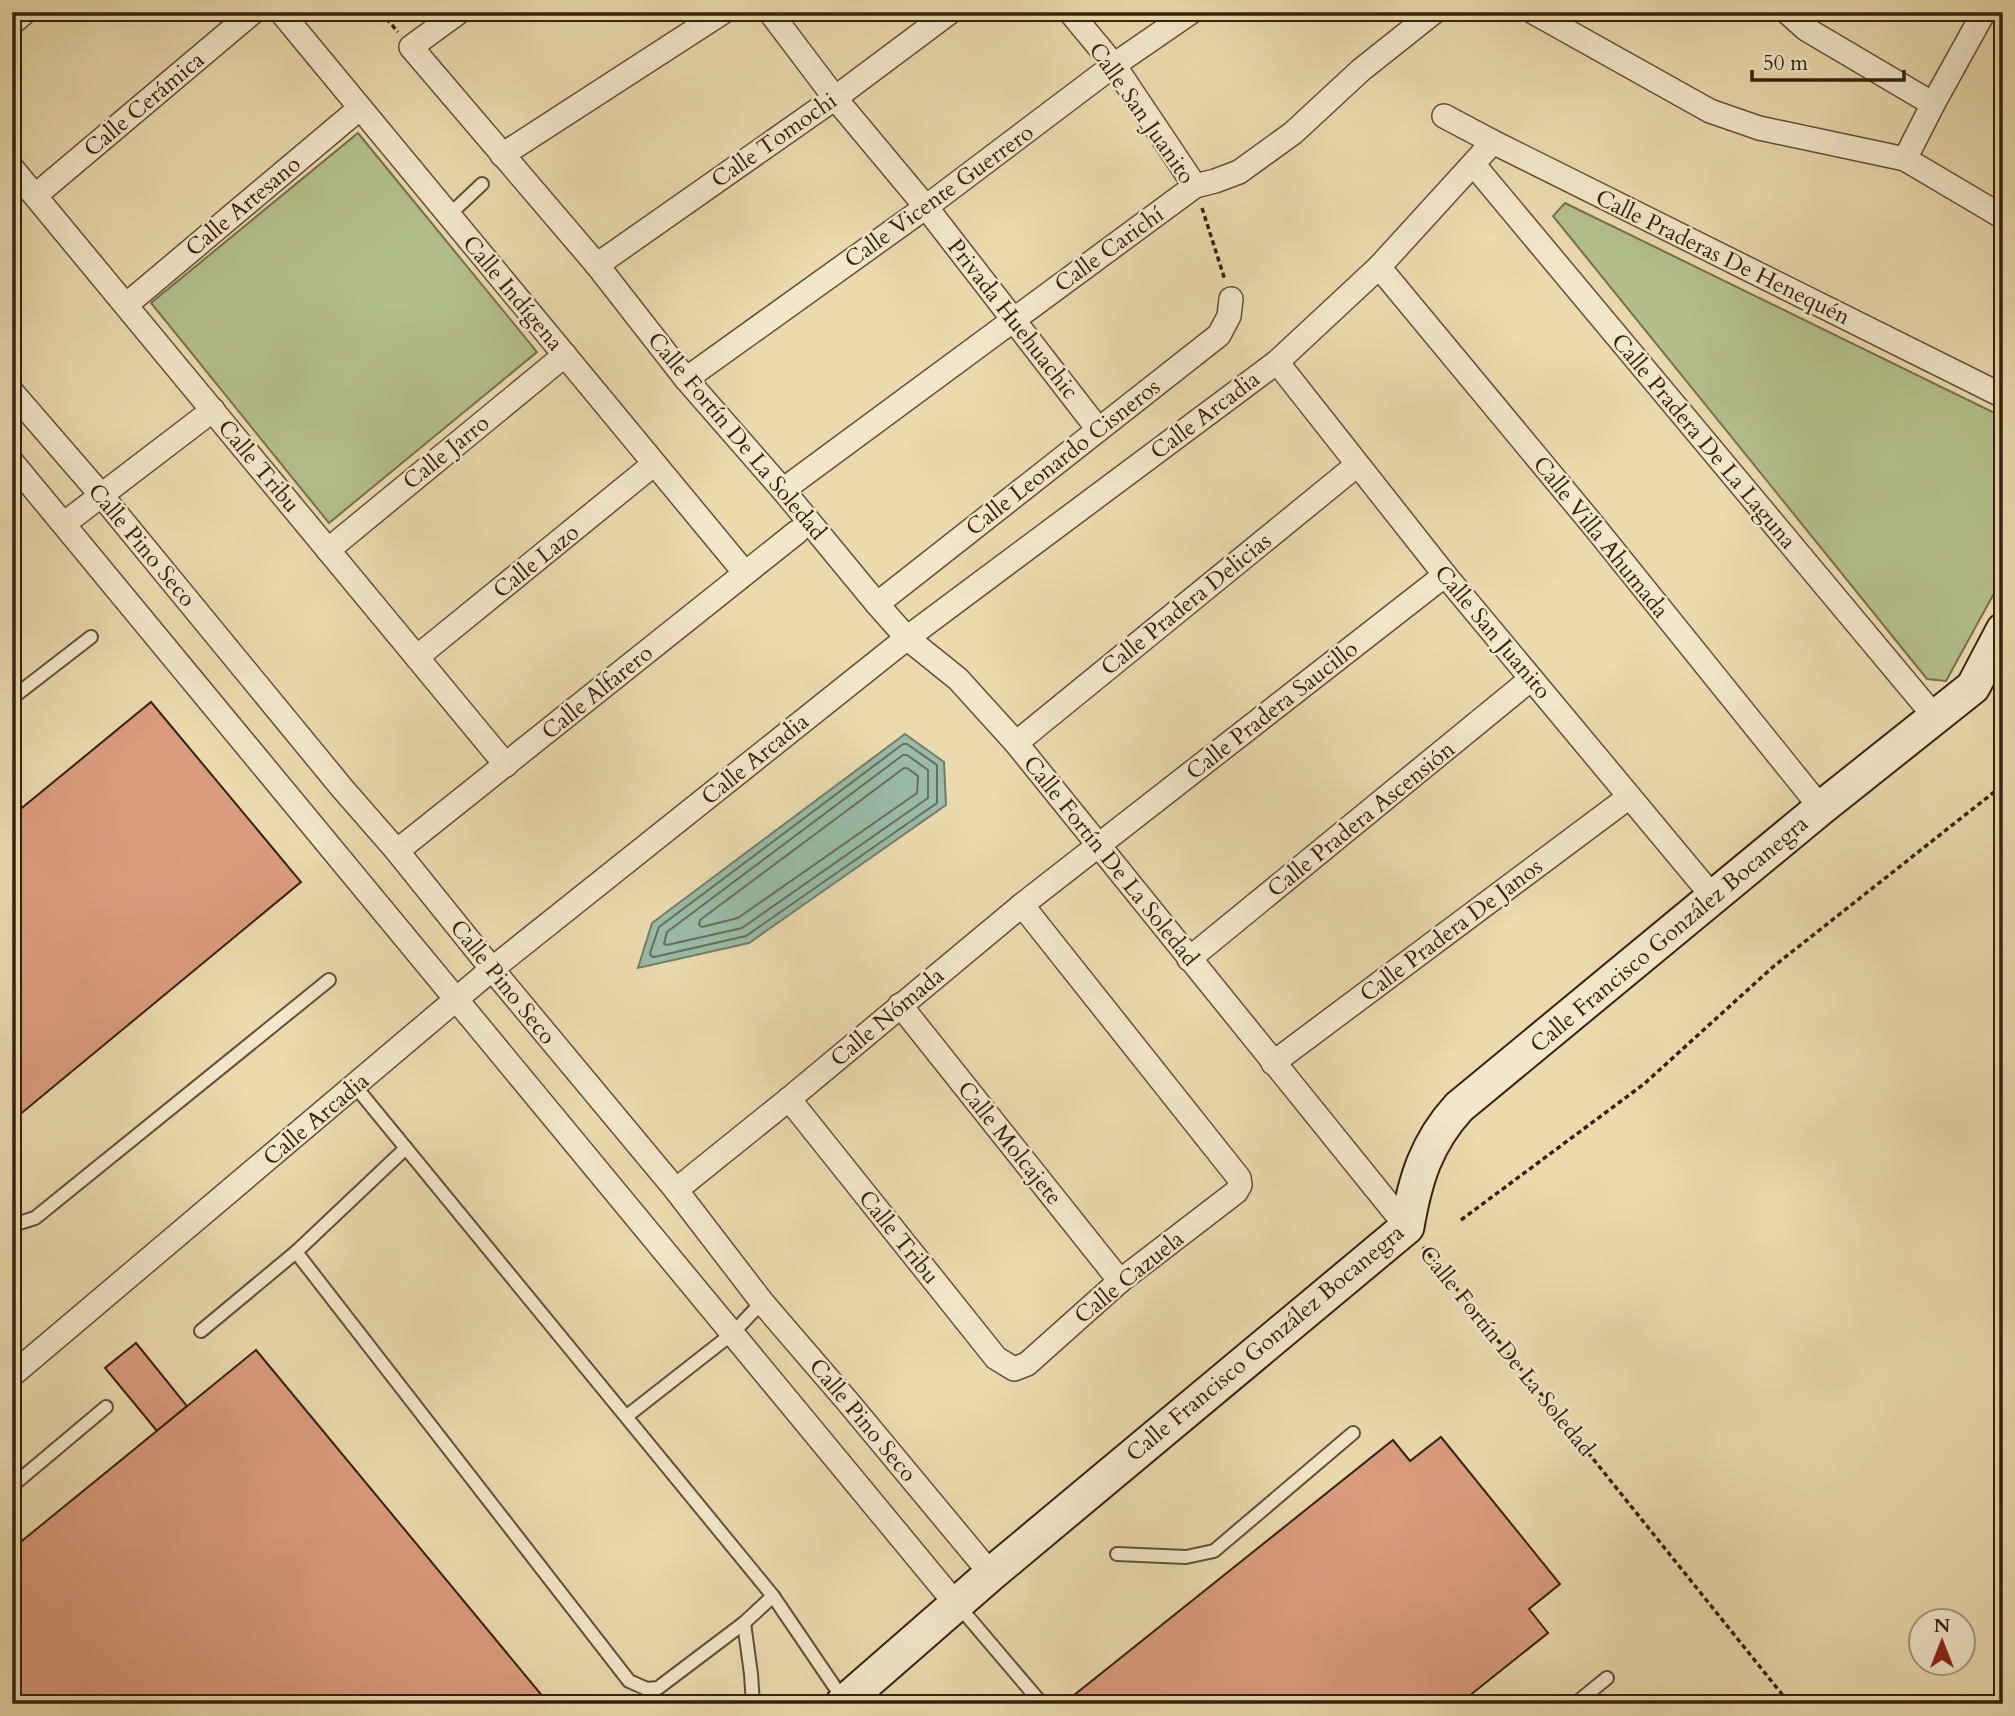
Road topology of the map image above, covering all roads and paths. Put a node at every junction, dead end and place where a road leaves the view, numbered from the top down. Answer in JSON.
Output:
{"nodes":[{"id":1,"x":25,"y":12,"type":"edge"},
{"id":2,"x":253,"y":12,"type":"edge"},
{"id":3,"x":281,"y":12,"type":"edge"},
{"id":4,"x":459,"y":12,"type":"edge"},
{"id":5,"x":723,"y":12,"type":"edge"},
{"id":6,"x":770,"y":12,"type":"edge"},
{"id":7,"x":950,"y":12,"type":"edge"},
{"id":8,"x":1070,"y":12,"type":"edge"},
{"id":9,"x":1191,"y":12,"type":"edge"},
{"id":10,"x":1434,"y":12,"type":"edge"},
{"id":11,"x":1533,"y":12,"type":"edge"},
{"id":12,"x":1787,"y":12,"type":"edge"},
{"id":13,"x":1984,"y":12,"type":"edge"},
{"id":14,"x":12,"y":23,"type":"edge"},
{"id":15,"x":1114,"y":65,"type":"junction"},
{"id":16,"x":835,"y":97,"type":"junction"},
{"id":17,"x":1933,"y":104,"type":"junction"},
{"id":18,"x":360,"y":108,"type":"junction"},
{"id":19,"x":1444,"y":116,"type":"dead end"},
{"id":20,"x":1493,"y":142,"type":"junction"},
{"id":21,"x":502,"y":155,"type":"junction"},
{"id":22,"x":1905,"y":159,"type":"junction"},
{"id":23,"x":1474,"y":165,"type":"junction"},
{"id":24,"x":12,"y":168,"type":"edge"},
{"id":25,"x":482,"y":184,"type":"dead end"},
{"id":26,"x":1195,"y":186,"type":"junction"},
{"id":27,"x":36,"y":195,"type":"junction"},
{"id":28,"x":926,"y":207,"type":"junction"},
{"id":29,"x":449,"y":215,"type":"junction"},
{"id":30,"x":2003,"y":217,"type":"edge"},
{"id":31,"x":597,"y":265,"type":"junction"},
{"id":32,"x":1379,"y":267,"type":"junction"},
{"id":33,"x":1231,"y":299,"type":"joint"},
{"id":34,"x":126,"y":304,"type":"junction"},
{"id":35,"x":1014,"y":319,"type":"junction"},
{"id":36,"x":565,"y":355,"type":"junction"},
{"id":37,"x":1277,"y":362,"type":"junction"},
{"id":38,"x":686,"y":379,"type":"junction"},
{"id":39,"x":12,"y":392,"type":"edge"},
{"id":40,"x":2003,"y":396,"type":"edge"},
{"id":41,"x":213,"y":410,"type":"junction"},
{"id":42,"x":1098,"y":429,"type":"junction"},
{"id":43,"x":12,"y":462,"type":"edge"},
{"id":44,"x":654,"y":464,"type":"junction"},
{"id":45,"x":1357,"y":465,"type":"junction"},
{"id":46,"x":783,"y":490,"type":"junction"},
{"id":47,"x":102,"y":496,"type":"junction"},
{"id":48,"x":65,"y":523,"type":"junction"},
{"id":49,"x":797,"y":532,"type":"dead end"},
{"id":50,"x":328,"y":550,"type":"junction"},
{"id":51,"x":745,"y":573,"type":"junction"},
{"id":52,"x":1445,"y":575,"type":"junction"},
{"id":53,"x":877,"y":604,"type":"junction"},
{"id":54,"x":2003,"y":630,"type":"edge"},
{"id":55,"x":91,"y":637,"type":"dead end"},
{"id":56,"x":907,"y":638,"type":"junction"},
{"id":57,"x":417,"y":657,"type":"junction"},
{"id":58,"x":2003,"y":661,"type":"edge"},
{"id":59,"x":1531,"y":679,"type":"junction"},
{"id":60,"x":1973,"y":687,"type":"junction"},
{"id":61,"x":12,"y":698,"type":"edge"},
{"id":62,"x":1935,"y":717,"type":"junction"},
{"id":63,"x":1016,"y":743,"type":"junction"},
{"id":64,"x":506,"y":765,"type":"junction"},
{"id":65,"x":2003,"y":785,"type":"edge"},
{"id":66,"x":1629,"y":797,"type":"junction"},
{"id":67,"x":1821,"y":808,"type":"junction"},
{"id":68,"x":1098,"y":844,"type":"junction"},
{"id":69,"x":397,"y":851,"type":"junction"},
{"id":70,"x":1714,"y":898,"type":"junction"},
{"id":71,"x":1023,"y":905,"type":"junction"},
{"id":72,"x":1189,"y":959,"type":"junction"},
{"id":73,"x":492,"y":969,"type":"junction"},
{"id":74,"x":329,"y":981,"type":"dead end"},
{"id":75,"x":458,"y":1000,"type":"junction"},
{"id":76,"x":900,"y":1005,"type":"junction"},
{"id":77,"x":1273,"y":1063,"type":"junction"},
{"id":78,"x":355,"y":1086,"type":"junction"},
{"id":79,"x":789,"y":1100,"type":"junction"},
{"id":80,"x":406,"y":1147,"type":"junction"},
{"id":81,"x":676,"y":1190,"type":"junction"},
{"id":82,"x":1461,"y":1220,"type":"dead end"},
{"id":83,"x":12,"y":1222,"type":"edge"},
{"id":84,"x":1407,"y":1227,"type":"junction"},
{"id":85,"x":296,"y":1252,"type":"junction"},
{"id":86,"x":1120,"y":1281,"type":"junction"},
{"id":87,"x":762,"y":1303,"type":"junction"},
{"id":88,"x":201,"y":1331,"type":"dead end"},
{"id":89,"x":733,"y":1333,"type":"junction"},
{"id":90,"x":1014,"y":1369,"type":"joint"},
{"id":91,"x":12,"y":1375,"type":"edge"},
{"id":92,"x":106,"y":1407,"type":"dead end"},
{"id":93,"x":627,"y":1416,"type":"junction"},
{"id":94,"x":1353,"y":1433,"type":"dead end"},
{"id":95,"x":12,"y":1486,"type":"edge"},
{"id":96,"x":1117,"y":1554,"type":"dead end"},
{"id":97,"x":990,"y":1574,"type":"junction"},
{"id":98,"x":774,"y":1596,"type":"junction"},
{"id":99,"x":956,"y":1604,"type":"junction"},
{"id":100,"x":744,"y":1623,"type":"junction"},
{"id":101,"x":1606,"y":1678,"type":"dead end"},
{"id":102,"x":1785,"y":1698,"type":"dead end"},
{"id":103,"x":844,"y":1703,"type":"edge"},
{"id":104,"x":753,"y":1704,"type":"edge"},
{"id":105,"x":1042,"y":1704,"type":"edge"},
{"id":106,"x":1575,"y":1704,"type":"edge"}],
"edges":[{"from":1,"to":14,"type":"street"},
{"from":2,"to":27,"type":"street","name":"Calle Cerámica"},
{"from":3,"to":18,"type":"street","name":"Calle Indígena"},
{"from":4,"to":21,"type":"street","name":"Calle Fortín De La Soledad"},
{"from":5,"to":21,"type":"street"},
{"from":6,"to":16,"type":"street","name":"Privada Huehuachic"},
{"from":7,"to":16,"type":"street","name":"Calle Tomochi"},
{"from":8,"to":15,"type":"street","name":"Calle San Juanito"},
{"from":9,"to":15,"type":"street","name":"Calle Vicente Guerrero"},
{"from":10,"to":26,"type":"street","name":"Calle Carichí"},
{"from":11,"to":22,"type":"street"},
{"from":12,"to":17,"type":"street"},
{"from":13,"to":17,"type":"street"},
{"from":15,"to":26,"type":"street","name":"Calle San Juanito"},
{"from":15,"to":28,"type":"street","name":"Calle Vicente Guerrero"},
{"from":16,"to":28,"type":"street","name":"Privada Huehuachic"},
{"from":16,"to":31,"type":"street","name":"Calle Tomochi"},
{"from":17,"to":22,"type":"street"},
{"from":18,"to":29,"type":"street","name":"Calle Indígena"},
{"from":18,"to":34,"type":"street","name":"Calle Artesano"},
{"from":19,"to":20,"type":"street","name":"Calle Praderas De Henequén"},
{"from":20,"to":23,"type":"street","name":"Calle Arcadia"},
{"from":20,"to":40,"type":"street","name":"Calle Praderas De Henequén"},
{"from":21,"to":31,"type":"street","name":"Calle Fortín De La Soledad"},
{"from":22,"to":30,"type":"street"},
{"from":23,"to":32,"type":"street","name":"Calle Arcadia"},
{"from":23,"to":62,"type":"street","name":"Calle Pradera De La Laguna"},
{"from":24,"to":27,"type":"street","name":"Calle Tribu"},
{"from":25,"to":29,"type":"lane"},
{"from":26,"to":33,"type":"path","name":"Calle San Juanito"},
{"from":26,"to":35,"type":"street","name":"Calle Carichí"},
{"from":27,"to":34,"type":"street","name":"Calle Tribu"},
{"from":28,"to":35,"type":"street","name":"Privada Huehuachic"},
{"from":28,"to":38,"type":"street","name":"Calle Vicente Guerrero"},
{"from":29,"to":36,"type":"street","name":"Calle Indígena"},
{"from":31,"to":38,"type":"street","name":"Calle Fortín De La Soledad"},
{"from":32,"to":37,"type":"street","name":"Calle Arcadia"},
{"from":32,"to":67,"type":"street","name":"Calle Villa Ahumada"},
{"from":33,"to":42,"type":"street","name":"Calle Leonardo Cisneros"},
{"from":34,"to":41,"type":"street","name":"Calle Tribu"},
{"from":35,"to":42,"type":"street","name":"Privada Huehuachic"},
{"from":35,"to":46,"type":"street","name":"Calle Carichí"},
{"from":36,"to":44,"type":"street","name":"Calle Indígena"},
{"from":36,"to":50,"type":"street","name":"Calle Jarro"},
{"from":37,"to":45,"type":"street","name":"Calle San Juanito"},
{"from":37,"to":56,"type":"street","name":"Calle Arcadia"},
{"from":38,"to":46,"type":"street","name":"Calle Fortín De La Soledad"},
{"from":39,"to":47,"type":"street","name":"Calle Pino Seco"},
{"from":41,"to":47,"type":"street"},
{"from":41,"to":50,"type":"street","name":"Calle Tribu"},
{"from":42,"to":53,"type":"street","name":"Calle Leonardo Cisneros"},
{"from":43,"to":48,"type":"street","name":"Calle Pino Seco"},
{"from":44,"to":51,"type":"street","name":"Calle Indígena"},
{"from":44,"to":57,"type":"street","name":"Calle Lazo"},
{"from":45,"to":52,"type":"street","name":"Calle San Juanito"},
{"from":45,"to":63,"type":"street","name":"Calle Pradera Delicias"},
{"from":46,"to":53,"type":"street","name":"Calle Fortín De La Soledad"},
{"from":47,"to":48,"type":"street"},
{"from":47,"to":69,"type":"street","name":"Calle Pino Seco"},
{"from":48,"to":75,"type":"street","name":"Calle Pino Seco"},
{"from":49,"to":51,"type":"street","name":"Calle Alfarero"},
{"from":50,"to":57,"type":"street","name":"Calle Tribu"},
{"from":51,"to":64,"type":"street","name":"Calle Alfarero"},
{"from":52,"to":59,"type":"street","name":"Calle San Juanito"},
{"from":52,"to":68,"type":"street","name":"Calle Pradera Saucillo"},
{"from":53,"to":56,"type":"street","name":"Calle Fortín De La Soledad"},
{"from":54,"to":60,"type":"street"},
{"from":55,"to":61,"type":"lane"},
{"from":56,"to":63,"type":"street","name":"Calle Fortín De La Soledad"},
{"from":56,"to":73,"type":"street","name":"Calle Arcadia"},
{"from":57,"to":64,"type":"street","name":"Calle Tribu"},
{"from":58,"to":60,"type":"street","name":"Calle Francisco González Bocanegra"},
{"from":59,"to":66,"type":"street","name":"Calle San Juanito"},
{"from":59,"to":72,"type":"street","name":"Calle Pradera Ascensión"},
{"from":60,"to":62,"type":"street","name":"Calle Francisco González Bocanegra"},
{"from":62,"to":67,"type":"street","name":"Calle Francisco González Bocanegra"},
{"from":63,"to":68,"type":"street","name":"Calle Fortín De La Soledad"},
{"from":64,"to":69,"type":"street","name":"Calle Alfarero"},
{"from":65,"to":82,"type":"path"},
{"from":66,"to":70,"type":"street","name":"Calle San Juanito"},
{"from":66,"to":77,"type":"street","name":"Calle Pradera De Janos"},
{"from":67,"to":70,"type":"street","name":"Calle Francisco González Bocanegra"},
{"from":68,"to":71,"type":"street","name":"Calle Nómada"},
{"from":68,"to":72,"type":"street","name":"Calle Fortín De La Soledad"},
{"from":69,"to":73,"type":"street","name":"Calle Pino Seco"},
{"from":70,"to":84,"type":"street","name":"Calle Francisco González Bocanegra"},
{"from":71,"to":76,"type":"street","name":"Calle Nómada"},
{"from":71,"to":86,"type":"street","name":"Calle Cazuela"},
{"from":72,"to":77,"type":"street","name":"Calle Fortín De La Soledad"},
{"from":73,"to":75,"type":"street","name":"Calle Arcadia"},
{"from":73,"to":81,"type":"street","name":"Calle Pino Seco"},
{"from":74,"to":83,"type":"lane"},
{"from":75,"to":78,"type":"street","name":"Calle Arcadia"},
{"from":75,"to":89,"type":"street","name":"Calle Pino Seco"},
{"from":76,"to":79,"type":"street","name":"Calle Nómada"},
{"from":76,"to":86,"type":"street","name":"Calle Molcajete"},
{"from":77,"to":84,"type":"street","name":"Calle Fortín De La Soledad"},
{"from":78,"to":80,"type":"lane"},
{"from":78,"to":91,"type":"street","name":"Calle Arcadia"},
{"from":79,"to":81,"type":"street","name":"Calle Nómada"},
{"from":79,"to":90,"type":"street","name":"Calle Tribu"},
{"from":80,"to":85,"type":"lane"},
{"from":80,"to":93,"type":"lane"},
{"from":81,"to":87,"type":"street","name":"Calle Pino Seco"},
{"from":84,"to":97,"type":"street","name":"Calle Francisco González Bocanegra"},
{"from":84,"to":102,"type":"path","name":"Calle Fortín De La Soledad"},
{"from":85,"to":88,"type":"lane"},
{"from":85,"to":100,"type":"lane"},
{"from":86,"to":90,"type":"street","name":"Calle Cazuela"},
{"from":87,"to":89,"type":"lane"},
{"from":87,"to":97,"type":"street","name":"Calle Pino Seco"},
{"from":89,"to":93,"type":"lane"},
{"from":89,"to":99,"type":"street","name":"Calle Pino Seco"},
{"from":92,"to":95,"type":"lane"},
{"from":93,"to":98,"type":"lane"},
{"from":94,"to":96,"type":"lane"},
{"from":97,"to":99,"type":"street","name":"Calle Francisco González Bocanegra"},
{"from":98,"to":100,"type":"lane"},
{"from":98,"to":103,"type":"lane"},
{"from":99,"to":103,"type":"street","name":"Calle Francisco González Bocanegra"},
{"from":99,"to":105,"type":"lane"},
{"from":100,"to":104,"type":"lane"},
{"from":101,"to":106,"type":"lane"}]}
